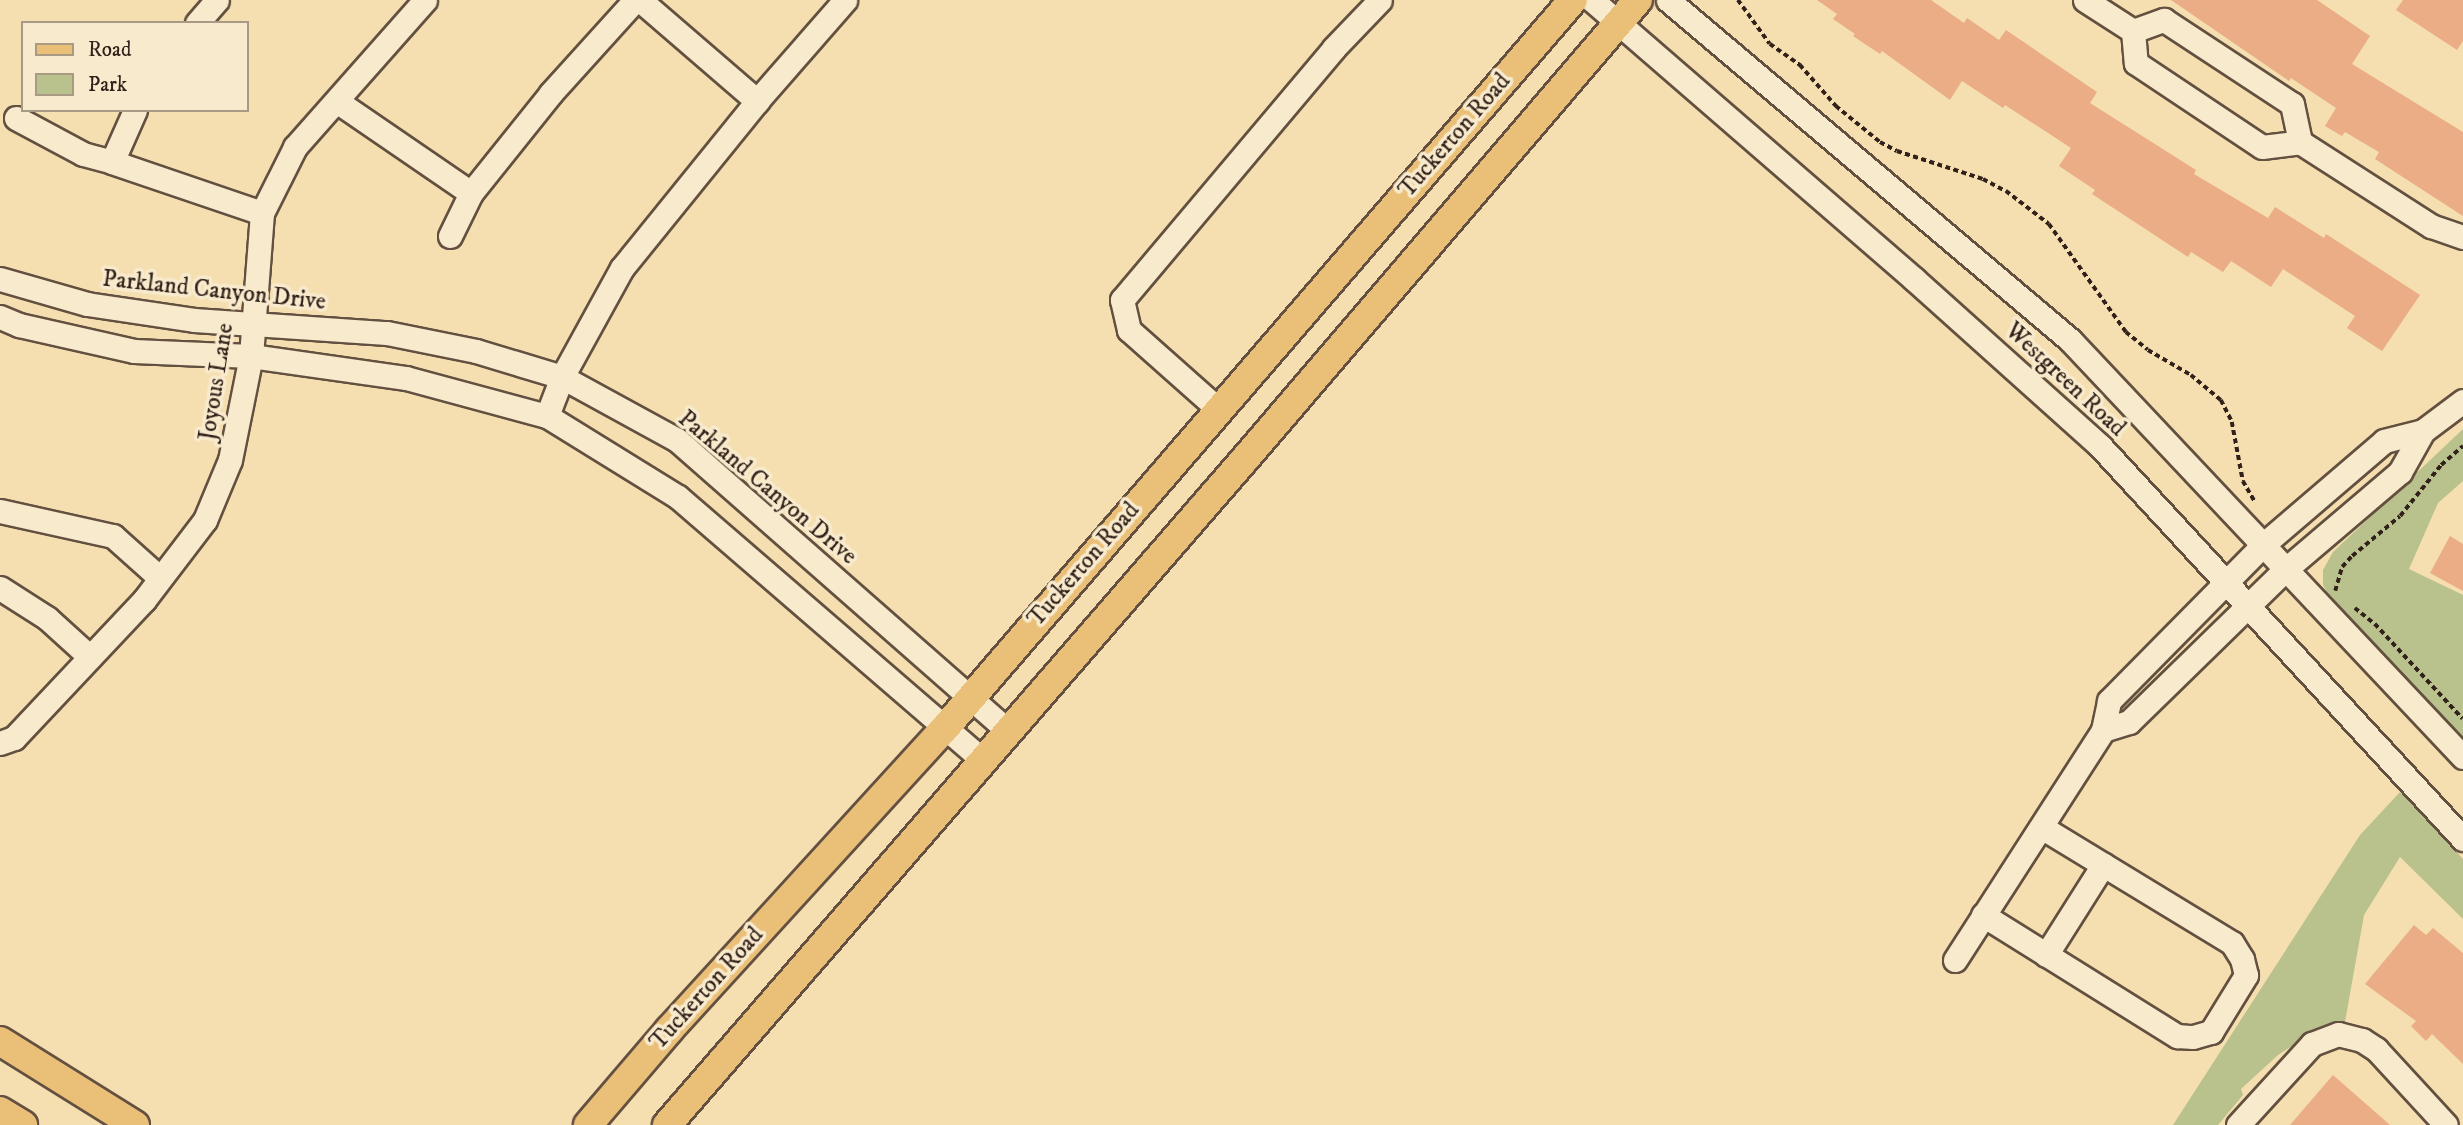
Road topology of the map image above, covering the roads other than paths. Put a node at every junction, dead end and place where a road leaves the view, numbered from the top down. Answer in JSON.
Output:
{"nodes":[{"id":1,"x":217,"y":0,"type":"edge"},
{"id":2,"x":638,"y":0,"type":"edge"},
{"id":3,"x":845,"y":0,"type":"edge"},
{"id":4,"x":1380,"y":0,"type":"edge"},
{"id":5,"x":1573,"y":0,"type":"edge"},
{"id":6,"x":1592,"y":0,"type":"edge"},
{"id":7,"x":1637,"y":0,"type":"edge"},
{"id":8,"x":1668,"y":0,"type":"edge"},
{"id":9,"x":2085,"y":0,"type":"edge"},
{"id":10,"x":413,"y":4,"type":"edge"},
{"id":11,"x":199,"y":21,"type":"edge"},
{"id":12,"x":1619,"y":22,"type":"junction"},
{"id":13,"x":2133,"y":31,"type":"junction"},
{"id":14,"x":757,"y":101,"type":"junction"},
{"id":15,"x":338,"y":102,"type":"junction"},
{"id":16,"x":134,"y":112,"type":"edge"},
{"id":17,"x":16,"y":118,"type":"dead end"},
{"id":18,"x":2300,"y":142,"type":"junction"},
{"id":19,"x":112,"y":162,"type":"junction"},
{"id":20,"x":471,"y":193,"type":"junction"},
{"id":21,"x":262,"y":213,"type":"junction"},
{"id":22,"x":450,"y":236,"type":"dead end"},
{"id":23,"x":2463,"y":237,"type":"edge"},
{"id":24,"x":0,"y":279,"type":"edge"},
{"id":25,"x":0,"y":317,"type":"edge"},
{"id":26,"x":253,"y":327,"type":"junction"},
{"id":27,"x":251,"y":356,"type":"junction"},
{"id":28,"x":562,"y":377,"type":"junction"},
{"id":29,"x":2463,"y":401,"type":"edge"},
{"id":30,"x":1218,"y":409,"type":"junction"},
{"id":31,"x":547,"y":416,"type":"junction"},
{"id":32,"x":2423,"y":431,"type":"junction"},
{"id":33,"x":0,"y":511,"type":"edge"},
{"id":34,"x":2263,"y":544,"type":"junction"},
{"id":35,"x":2286,"y":569,"type":"junction"},
{"id":36,"x":160,"y":578,"type":"junction"},
{"id":37,"x":2226,"y":580,"type":"junction"},
{"id":38,"x":0,"y":588,"type":"edge"},
{"id":39,"x":2248,"y":606,"type":"junction"},
{"id":40,"x":90,"y":657,"type":"junction"},
{"id":41,"x":970,"y":698,"type":"junction"},
{"id":42,"x":945,"y":728,"type":"junction"},
{"id":43,"x":2103,"y":730,"type":"junction"},
{"id":44,"x":1009,"y":732,"type":"junction"},
{"id":45,"x":0,"y":743,"type":"edge"},
{"id":46,"x":2463,"y":757,"type":"edge"},
{"id":47,"x":984,"y":761,"type":"junction"},
{"id":48,"x":2040,"y":827,"type":"junction"},
{"id":49,"x":2463,"y":839,"type":"edge"},
{"id":50,"x":2103,"y":865,"type":"junction"},
{"id":51,"x":1983,"y":915,"type":"junction"},
{"id":52,"x":2046,"y":955,"type":"junction"},
{"id":53,"x":1955,"y":960,"type":"dead end"},
{"id":54,"x":0,"y":1041,"type":"edge"},
{"id":55,"x":0,"y":1111,"type":"edge"},
{"id":56,"x":23,"y":1125,"type":"edge"},
{"id":57,"x":135,"y":1125,"type":"edge"},
{"id":58,"x":588,"y":1125,"type":"edge"},
{"id":59,"x":667,"y":1125,"type":"edge"},
{"id":60,"x":2238,"y":1125,"type":"edge"},
{"id":61,"x":2446,"y":1125,"type":"edge"}],
"edges":[{"from":1,"to":11,"type":"street"},
{"from":2,"to":14,"type":"street"},
{"from":2,"to":20,"type":"street"},
{"from":3,"to":14,"type":"street"},
{"from":4,"to":30,"type":"street"},
{"from":5,"to":30,"type":"main road","name":"Tuckerton Road"},
{"from":6,"to":12,"type":"street","name":"Westgreen Road"},
{"from":7,"to":12,"type":"main road","name":"Tuckerton Road"},
{"from":8,"to":34,"type":"street","name":"Westgreen Road"},
{"from":9,"to":13,"type":"street"},
{"from":10,"to":15,"type":"street","name":"Joyous Lane"},
{"from":12,"to":37,"type":"street","name":"Westgreen Road"},
{"from":12,"to":44,"type":"main road","name":"Tuckerton Road"},
{"from":13,"to":18,"type":"street"},
{"from":13,"to":18,"type":"street"},
{"from":14,"to":28,"type":"street"},
{"from":15,"to":20,"type":"street"},
{"from":15,"to":21,"type":"street","name":"Joyous Lane"},
{"from":16,"to":19,"type":"street"},
{"from":17,"to":19,"type":"street"},
{"from":18,"to":23,"type":"street"},
{"from":19,"to":21,"type":"street"},
{"from":20,"to":22,"type":"street"},
{"from":21,"to":26,"type":"street","name":"Joyous Lane"},
{"from":24,"to":26,"type":"street","name":"Parkland Canyon Drive"},
{"from":25,"to":27,"type":"street"},
{"from":26,"to":27,"type":"street","name":"Joyous Lane"},
{"from":26,"to":28,"type":"street","name":"Parkland Canyon Drive"},
{"from":27,"to":31,"type":"street"},
{"from":27,"to":36,"type":"street","name":"Joyous Lane"},
{"from":28,"to":31,"type":"street"},
{"from":28,"to":41,"type":"street","name":"Parkland Canyon Drive"},
{"from":29,"to":32,"type":"street"},
{"from":30,"to":41,"type":"main road","name":"Tuckerton Road"},
{"from":31,"to":42,"type":"street"},
{"from":32,"to":34,"type":"street"},
{"from":32,"to":35,"type":"street"},
{"from":33,"to":36,"type":"street"},
{"from":34,"to":35,"type":"street","name":"Westgreen Road"},
{"from":34,"to":37,"type":"street"},
{"from":35,"to":39,"type":"street"},
{"from":35,"to":46,"type":"street","name":"Westgreen Road"},
{"from":36,"to":40,"type":"street","name":"Joyous Lane"},
{"from":37,"to":39,"type":"street","name":"Westgreen Road"},
{"from":37,"to":43,"type":"street"},
{"from":38,"to":40,"type":"street"},
{"from":39,"to":43,"type":"street"},
{"from":39,"to":49,"type":"street","name":"Westgreen Road"},
{"from":40,"to":45,"type":"street","name":"Joyous Lane"},
{"from":41,"to":42,"type":"main road","name":"Tuckerton Road"},
{"from":41,"to":44,"type":"street","name":"Parkland Canyon Drive"},
{"from":42,"to":47,"type":"street"},
{"from":42,"to":58,"type":"main road","name":"Tuckerton Road"},
{"from":43,"to":48,"type":"street"},
{"from":44,"to":47,"type":"main road","name":"Tuckerton Road"},
{"from":47,"to":59,"type":"main road","name":"Tuckerton Road"},
{"from":48,"to":50,"type":"street"},
{"from":48,"to":51,"type":"street"},
{"from":50,"to":52,"type":"street"},
{"from":50,"to":52,"type":"street"},
{"from":51,"to":52,"type":"street"},
{"from":51,"to":53,"type":"street"},
{"from":54,"to":57,"type":"main road"},
{"from":55,"to":56,"type":"main road"},
{"from":60,"to":61,"type":"street"}]}
